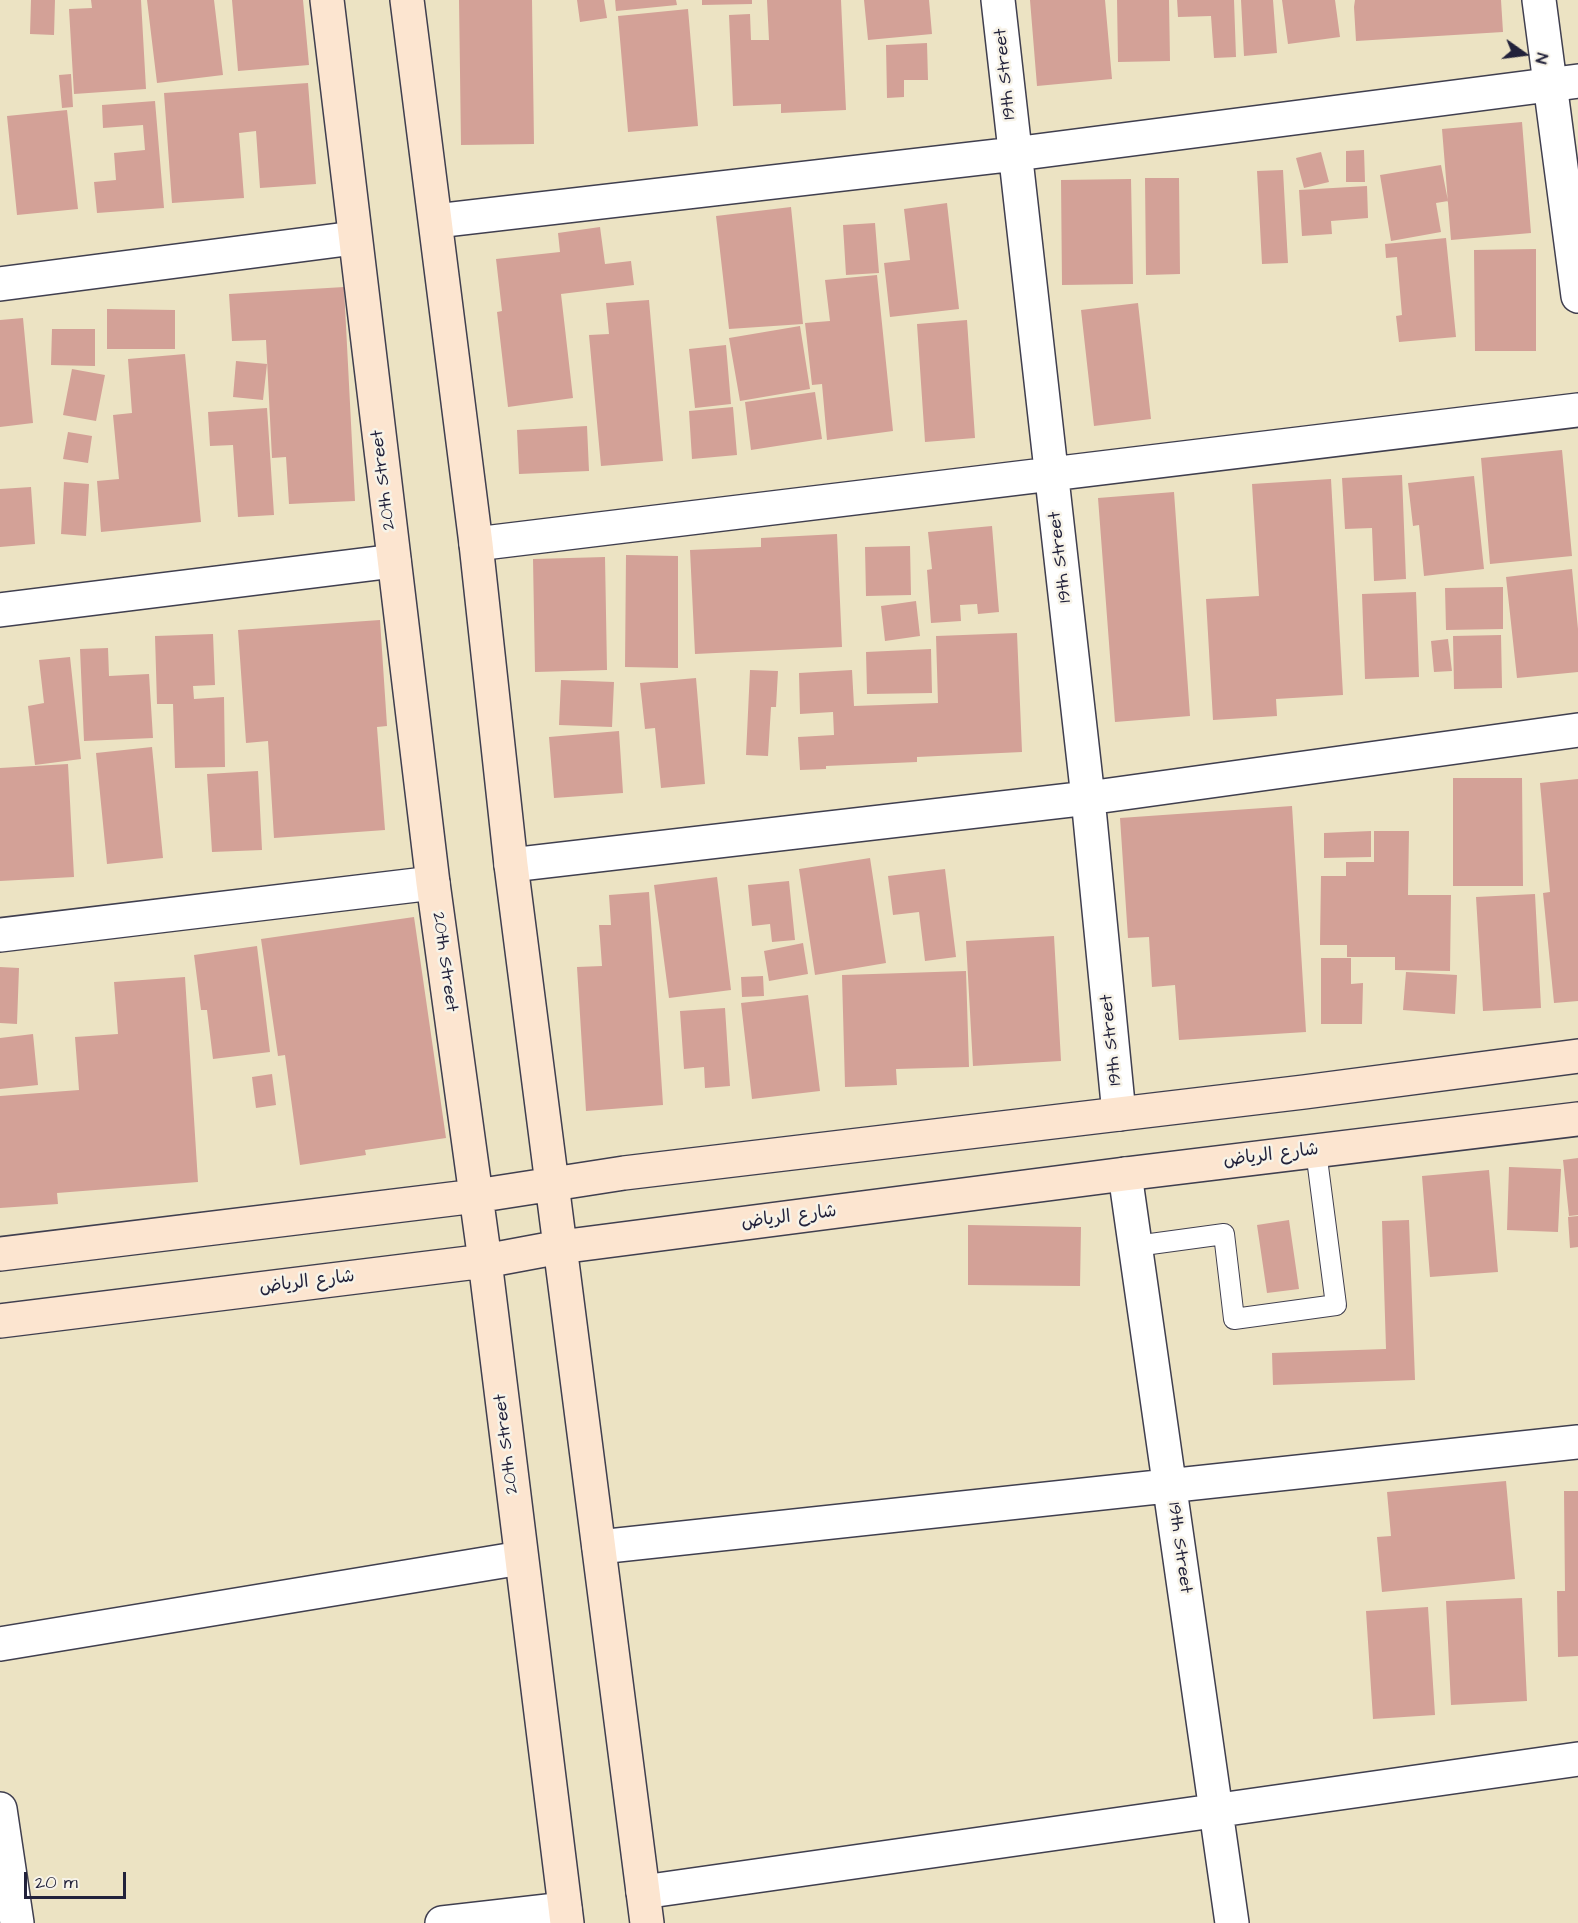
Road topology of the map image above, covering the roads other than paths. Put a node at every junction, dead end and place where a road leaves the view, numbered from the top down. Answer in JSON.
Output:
{"nodes":[{"id":1,"x":327,"y":0,"type":"edge"},
{"id":2,"x":407,"y":0,"type":"edge"},
{"id":3,"x":998,"y":0,"type":"edge"},
{"id":4,"x":1539,"y":0,"type":"edge"},
{"id":5,"x":1564,"y":82,"type":"edge"},
{"id":6,"x":1015,"y":154,"type":"junction"},
{"id":7,"x":436,"y":221,"type":"junction"},
{"id":8,"x":354,"y":238,"type":"junction"},
{"id":9,"x":0,"y":284,"type":"edge"},
{"id":10,"x":1578,"y":296,"type":"edge"},
{"id":11,"x":1578,"y":410,"type":"edge"},
{"id":12,"x":1051,"y":475,"type":"junction"},
{"id":13,"x":476,"y":544,"type":"junction"},
{"id":14,"x":394,"y":561,"type":"junction"},
{"id":15,"x":0,"y":610,"type":"edge"},
{"id":16,"x":1578,"y":730,"type":"edge"},
{"id":17,"x":1088,"y":798,"type":"junction"},
{"id":18,"x":512,"y":865,"type":"junction"},
{"id":19,"x":433,"y":883,"type":"junction"},
{"id":20,"x":0,"y":935,"type":"edge"},
{"id":21,"x":1578,"y":1056,"type":"edge"},
{"id":22,"x":1119,"y":1114,"type":"junction"},
{"id":23,"x":1578,"y":1119,"type":"edge"},
{"id":24,"x":1316,"y":1151,"type":"junction"},
{"id":25,"x":1125,"y":1174,"type":"junction"},
{"id":26,"x":552,"y":1184,"type":"junction"},
{"id":27,"x":476,"y":1196,"type":"junction"},
{"id":28,"x":1136,"y":1246,"type":"junction"},
{"id":29,"x":560,"y":1247,"type":"junction"},
{"id":30,"x":0,"y":1254,"type":"edge"},
{"id":31,"x":485,"y":1261,"type":"junction"},
{"id":32,"x":0,"y":1321,"type":"edge"},
{"id":33,"x":1578,"y":1442,"type":"edge"},
{"id":34,"x":1170,"y":1485,"type":"junction"},
{"id":35,"x":599,"y":1547,"type":"junction"},
{"id":36,"x":521,"y":1557,"type":"junction"},
{"id":37,"x":0,"y":1644,"type":"edge"},
{"id":38,"x":1578,"y":1759,"type":"edge"},
{"id":39,"x":0,"y":1809,"type":"edge"},
{"id":40,"x":1217,"y":1809,"type":"junction"},
{"id":41,"x":645,"y":1907,"type":"edge"},
{"id":42,"x":566,"y":1916,"type":"edge"},
{"id":43,"x":17,"y":1923,"type":"edge"},
{"id":44,"x":442,"y":1923,"type":"edge"},
{"id":45,"x":1233,"y":1923,"type":"edge"}],
"edges":[{"from":1,"to":8,"type":"street","name":"20th Street"},
{"from":2,"to":7,"type":"street"},
{"from":3,"to":6,"type":"street","name":"19th Street"},
{"from":4,"to":5,"type":"street"},
{"from":5,"to":6,"type":"street"},
{"from":5,"to":10,"type":"street"},
{"from":6,"to":7,"type":"street"},
{"from":6,"to":12,"type":"street","name":"19th Street"},
{"from":7,"to":13,"type":"street"},
{"from":8,"to":9,"type":"street"},
{"from":8,"to":14,"type":"street","name":"20th Street"},
{"from":11,"to":12,"type":"street"},
{"from":12,"to":13,"type":"street"},
{"from":12,"to":17,"type":"street","name":"19th Street"},
{"from":13,"to":18,"type":"street"},
{"from":14,"to":15,"type":"street"},
{"from":14,"to":19,"type":"street","name":"20th Street"},
{"from":16,"to":17,"type":"street"},
{"from":17,"to":18,"type":"street"},
{"from":17,"to":22,"type":"street","name":"19th Street"},
{"from":18,"to":26,"type":"street"},
{"from":19,"to":20,"type":"street"},
{"from":19,"to":27,"type":"street","name":"20th Street"},
{"from":21,"to":22,"type":"street"},
{"from":22,"to":26,"type":"street"},
{"from":23,"to":24,"type":"street","name":"شارع الرياض"},
{"from":24,"to":25,"type":"street","name":"شارع الرياض"},
{"from":24,"to":28,"type":"lane"},
{"from":25,"to":28,"type":"street","name":"19th Street"},
{"from":25,"to":29,"type":"street","name":"شارع الرياض"},
{"from":26,"to":27,"type":"street"},
{"from":26,"to":29,"type":"street"},
{"from":27,"to":30,"type":"street"},
{"from":27,"to":31,"type":"street","name":"20th Street"},
{"from":28,"to":34,"type":"street","name":"19th Street"},
{"from":29,"to":31,"type":"street","name":"شارع الرياض"},
{"from":29,"to":35,"type":"street"},
{"from":31,"to":32,"type":"street","name":"شارع الرياض"},
{"from":31,"to":36,"type":"street","name":"20th Street"},
{"from":33,"to":34,"type":"street"},
{"from":34,"to":35,"type":"street"},
{"from":34,"to":40,"type":"street","name":"19th Street"},
{"from":35,"to":41,"type":"street"},
{"from":36,"to":37,"type":"street"},
{"from":36,"to":42,"type":"street","name":"20th Street"},
{"from":38,"to":40,"type":"street"},
{"from":39,"to":43,"type":"street"},
{"from":40,"to":41,"type":"street"},
{"from":40,"to":45,"type":"street","name":"19th Street"},
{"from":42,"to":44,"type":"street"}]}
